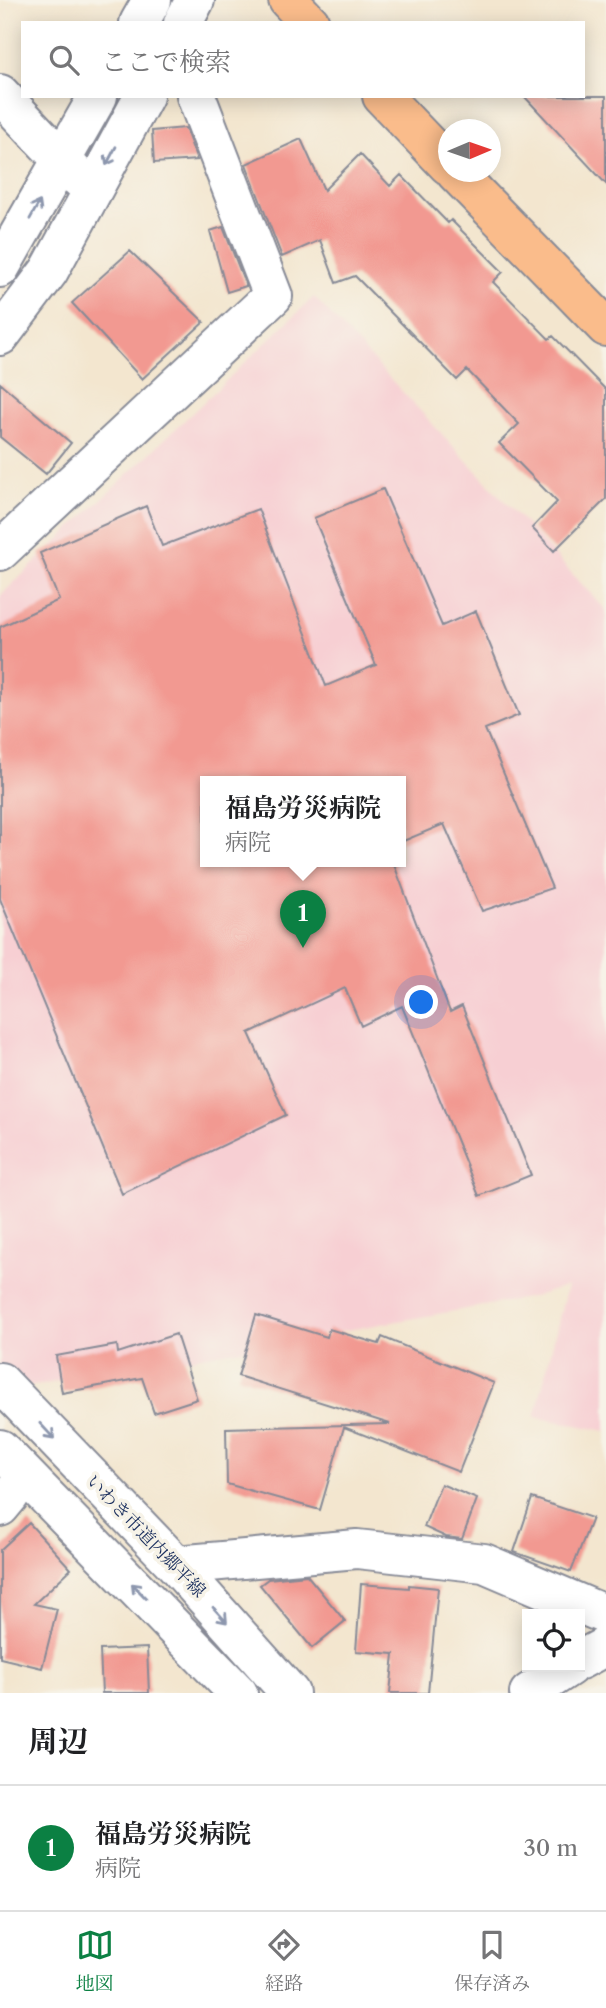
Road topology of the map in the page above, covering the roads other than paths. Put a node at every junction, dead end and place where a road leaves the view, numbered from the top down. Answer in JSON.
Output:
{"nodes":[{"id":1,"x":152,"y":0,"type":"edge"},
{"id":2,"x":195,"y":0,"type":"edge"},
{"id":3,"x":288,"y":0,"type":"edge"},
{"id":4,"x":140,"y":21,"type":"edge"},
{"id":5,"x":184,"y":21,"type":"edge"},
{"id":6,"x":308,"y":21,"type":"edge"},
{"id":7,"x":0,"y":94,"type":"edge"},
{"id":8,"x":97,"y":98,"type":"edge"},
{"id":9,"x":143,"y":98,"type":"edge"},
{"id":10,"x":197,"y":98,"type":"edge"},
{"id":11,"x":384,"y":98,"type":"edge"},
{"id":12,"x":438,"y":154,"type":"edge"},
{"id":13,"x":62,"y":160,"type":"junction"},
{"id":14,"x":465,"y":182,"type":"edge"},
{"id":15,"x":92,"y":192,"type":"junction"},
{"id":16,"x":0,"y":268,"type":"edge"},
{"id":17,"x":606,"y":327,"type":"edge"},
{"id":18,"x":0,"y":336,"type":"edge"},
{"id":19,"x":0,"y":551,"type":"edge"},
{"id":20,"x":0,"y":1382,"type":"edge"},
{"id":21,"x":0,"y":1449,"type":"edge"},
{"id":22,"x":176,"y":1565,"type":"junction"},
{"id":23,"x":606,"y":1615,"type":"edge"},
{"id":24,"x":606,"y":1646,"type":"edge"},
{"id":25,"x":585,"y":1657,"type":"edge"},
{"id":26,"x":561,"y":1672,"type":"edge"},
{"id":27,"x":238,"y":1693,"type":"edge"},
{"id":28,"x":290,"y":1693,"type":"edge"},
{"id":29,"x":529,"y":1693,"type":"edge"}],
"edges":[{"from":1,"to":4,"type":"street"},
{"from":2,"to":5,"type":"street"},
{"from":3,"to":6,"type":"main road"},
{"from":7,"to":13,"type":"street"},
{"from":8,"to":13,"type":"street"},
{"from":9,"to":15,"type":"street","one_way":true},
{"from":10,"to":19,"type":"street"},
{"from":11,"to":12,"type":"main road"},
{"from":13,"to":15,"type":"street"},
{"from":16,"to":13,"type":"street","one_way":true},
{"from":14,"to":17,"type":"main road"},
{"from":15,"to":18,"type":"street"},
{"from":20,"to":22,"type":"street","name":"いわき市道内郷平線","one_way":true},
{"from":27,"to":21,"type":"street","one_way":true},
{"from":22,"to":23,"type":"street"},
{"from":22,"to":28,"type":"street","name":"いわき市道内郷平線","one_way":true},
{"from":24,"to":25,"type":"street"},
{"from":26,"to":29,"type":"street"}]}
